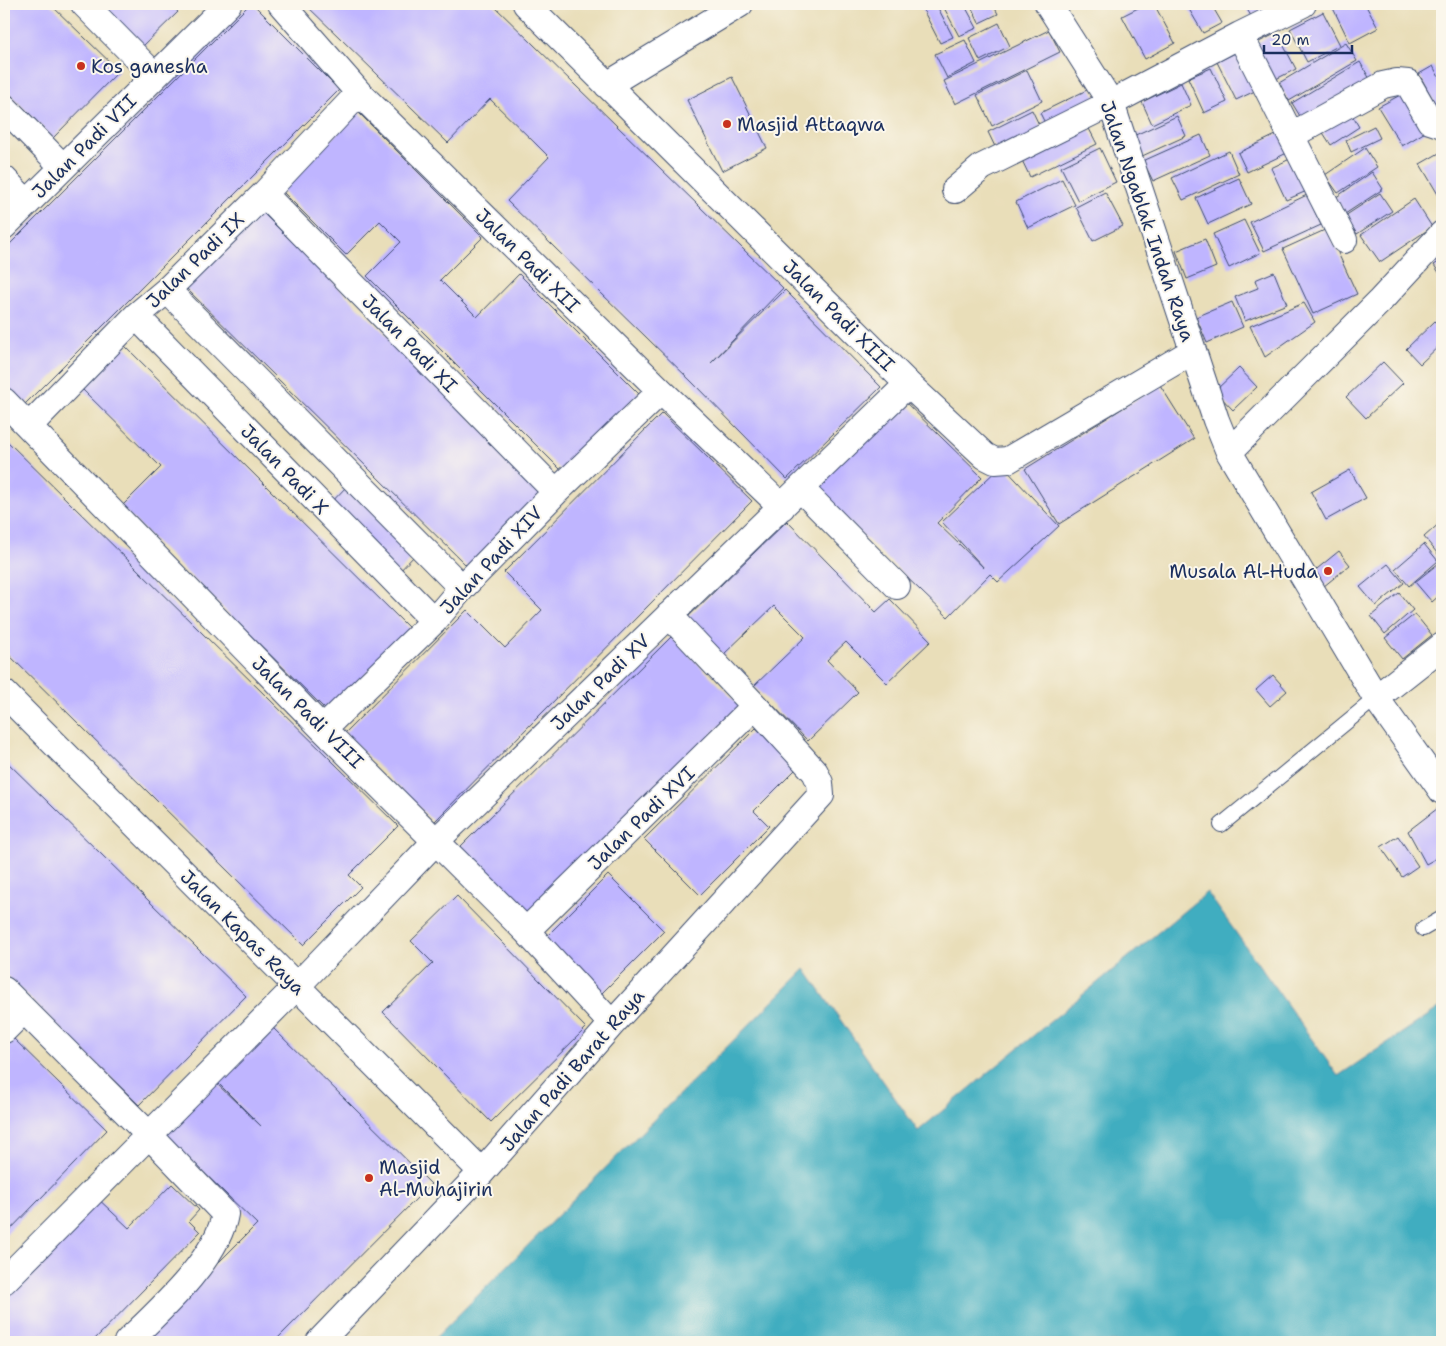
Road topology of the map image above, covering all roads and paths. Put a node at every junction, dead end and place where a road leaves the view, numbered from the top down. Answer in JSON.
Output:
{"nodes":[{"id":1,"x":84,"y":4,"type":"edge"},
{"id":2,"x":228,"y":4,"type":"edge"},
{"id":3,"x":281,"y":4,"type":"edge"},
{"id":4,"x":526,"y":4,"type":"edge"},
{"id":5,"x":740,"y":4,"type":"edge"},
{"id":6,"x":1048,"y":4,"type":"edge"},
{"id":7,"x":1303,"y":4,"type":"edge"},
{"id":8,"x":1240,"y":35,"type":"junction"},
{"id":9,"x":155,"y":76,"type":"junction"},
{"id":10,"x":607,"y":85,"type":"junction"},
{"id":11,"x":359,"y":93,"type":"junction"},
{"id":12,"x":1111,"y":103,"type":"junction"},
{"id":13,"x":4,"y":107,"type":"edge"},
{"id":14,"x":1442,"y":125,"type":"edge"},
{"id":15,"x":1292,"y":135,"type":"junction"},
{"id":16,"x":63,"y":167,"type":"junction"},
{"id":17,"x":4,"y":179,"type":"edge"},
{"id":18,"x":955,"y":190,"type":"dead end"},
{"id":19,"x":264,"y":194,"type":"junction"},
{"id":20,"x":27,"y":202,"type":"junction"},
{"id":21,"x":4,"y":226,"type":"edge"},
{"id":22,"x":1442,"y":234,"type":"edge"},
{"id":23,"x":1344,"y":240,"type":"dead end"},
{"id":24,"x":167,"y":290,"type":"junction"},
{"id":25,"x":136,"y":316,"type":"junction"},
{"id":26,"x":1193,"y":351,"type":"junction"},
{"id":27,"x":908,"y":384,"type":"junction"},
{"id":28,"x":661,"y":391,"type":"junction"},
{"id":29,"x":4,"y":401,"type":"edge"},
{"id":30,"x":29,"y":426,"type":"junction"},
{"id":31,"x":1228,"y":451,"type":"junction"},
{"id":32,"x":801,"y":489,"type":"junction"},
{"id":33,"x":556,"y":492,"type":"junction"},
{"id":34,"x":782,"y":507,"type":"junction"},
{"id":35,"x":897,"y":586,"type":"dead end"},
{"id":36,"x":462,"y":588,"type":"junction"},
{"id":37,"x":669,"y":615,"type":"junction"},
{"id":38,"x":434,"y":621,"type":"junction"},
{"id":39,"x":1442,"y":646,"type":"edge"},
{"id":40,"x":4,"y":693,"type":"edge"},
{"id":41,"x":1376,"y":698,"type":"junction"},
{"id":42,"x":755,"y":706,"type":"junction"},
{"id":43,"x":324,"y":729,"type":"junction"},
{"id":44,"x":1442,"y":791,"type":"edge"},
{"id":45,"x":1221,"y":825,"type":"dead end"},
{"id":46,"x":436,"y":842,"type":"junction"},
{"id":47,"x":1442,"y":918,"type":"edge"},
{"id":48,"x":1423,"y":929,"type":"dead end"},
{"id":49,"x":526,"y":931,"type":"junction"},
{"id":50,"x":297,"y":986,"type":"junction"},
{"id":51,"x":4,"y":990,"type":"edge"},
{"id":52,"x":24,"y":1010,"type":"junction"},
{"id":53,"x":612,"y":1024,"type":"junction"},
{"id":54,"x":4,"y":1030,"type":"edge"},
{"id":55,"x":149,"y":1134,"type":"junction"},
{"id":56,"x":482,"y":1172,"type":"junction"},
{"id":57,"x":4,"y":1281,"type":"edge"},
{"id":58,"x":127,"y":1342,"type":"edge"},
{"id":59,"x":319,"y":1342,"type":"edge"}],
"edges":[{"from":1,"to":9,"type":"street"},
{"from":2,"to":9,"type":"street","name":"Jalan Padi VII"},
{"from":3,"to":11,"type":"street","name":"Jalan Padi XII"},
{"from":4,"to":10,"type":"street","name":"Jalan Padi XIII"},
{"from":5,"to":10,"type":"street"},
{"from":6,"to":12,"type":"street","name":"Jalan Ngablak Indah Raya"},
{"from":7,"to":8,"type":"street"},
{"from":8,"to":12,"type":"street"},
{"from":8,"to":15,"type":"street"},
{"from":9,"to":16,"type":"street","name":"Jalan Padi VII"},
{"from":10,"to":27,"type":"street","name":"Jalan Padi XIII"},
{"from":11,"to":19,"type":"street","name":"Jalan Padi IX"},
{"from":11,"to":28,"type":"street","name":"Jalan Padi XII"},
{"from":12,"to":18,"type":"street"},
{"from":12,"to":26,"type":"street","name":"Jalan Ngablak Indah Raya"},
{"from":13,"to":16,"type":"street"},
{"from":14,"to":15,"type":"street"},
{"from":15,"to":23,"type":"street"},
{"from":16,"to":20,"type":"street","name":"Jalan Padi VII"},
{"from":17,"to":20,"type":"street"},
{"from":19,"to":24,"type":"street","name":"Jalan Padi IX"},
{"from":19,"to":33,"type":"street","name":"Jalan Padi XI"},
{"from":20,"to":21,"type":"street","name":"Jalan Padi VII"},
{"from":22,"to":31,"type":"street"},
{"from":24,"to":25,"type":"street","name":"Jalan Padi IX"},
{"from":24,"to":36,"type":"street"},
{"from":25,"to":30,"type":"street","name":"Jalan Padi IX"},
{"from":25,"to":38,"type":"street","name":"Jalan Padi X"},
{"from":26,"to":27,"type":"street","name":"Jalan Padi XIII"},
{"from":26,"to":31,"type":"street","name":"Jalan Ngablak Indah Raya"},
{"from":27,"to":32,"type":"street","name":"Jalan Padi XV"},
{"from":28,"to":33,"type":"street","name":"Jalan Padi XIV"},
{"from":28,"to":34,"type":"street","name":"Jalan Padi XII"},
{"from":29,"to":30,"type":"street","name":"Jalan Padi VIII"},
{"from":30,"to":43,"type":"street","name":"Jalan Padi VIII"},
{"from":31,"to":41,"type":"street","name":"Jalan Ngablak Indah Raya"},
{"from":32,"to":34,"type":"street","name":"Jalan Padi XV"},
{"from":32,"to":35,"type":"street"},
{"from":33,"to":36,"type":"street","name":"Jalan Padi XIV"},
{"from":34,"to":37,"type":"street","name":"Jalan Padi XV"},
{"from":36,"to":38,"type":"street","name":"Jalan Padi XIV"},
{"from":37,"to":42,"type":"street"},
{"from":37,"to":46,"type":"street","name":"Jalan Padi XV"},
{"from":38,"to":43,"type":"street","name":"Jalan Padi XIV"},
{"from":39,"to":41,"type":"street"},
{"from":40,"to":50,"type":"street","name":"Jalan Kapas Raya"},
{"from":41,"to":44,"type":"street","name":"Jalan Ngablak Indah Raya"},
{"from":41,"to":45,"type":"lane"},
{"from":42,"to":49,"type":"street","name":"Jalan Padi XVI"},
{"from":42,"to":53,"type":"street","name":"Jalan Padi Barat Raya"},
{"from":43,"to":46,"type":"street","name":"Jalan Padi VIII"},
{"from":46,"to":49,"type":"street","name":"Jalan Padi VIII"},
{"from":46,"to":50,"type":"street","name":"Jalan Padi XV"},
{"from":47,"to":48,"type":"lane"},
{"from":49,"to":53,"type":"street","name":"Jalan Padi VIII"},
{"from":50,"to":55,"type":"street","name":"Jalan Padi XV"},
{"from":50,"to":56,"type":"street","name":"Jalan Kapas Raya"},
{"from":51,"to":52,"type":"street"},
{"from":52,"to":54,"type":"street"},
{"from":52,"to":55,"type":"street"},
{"from":53,"to":56,"type":"street","name":"Jalan Padi Barat Raya"},
{"from":55,"to":57,"type":"street","name":"Jalan Padi XV"},
{"from":55,"to":58,"type":"street"},
{"from":56,"to":59,"type":"street","name":"Jalan Padi Barat Raya"}]}
